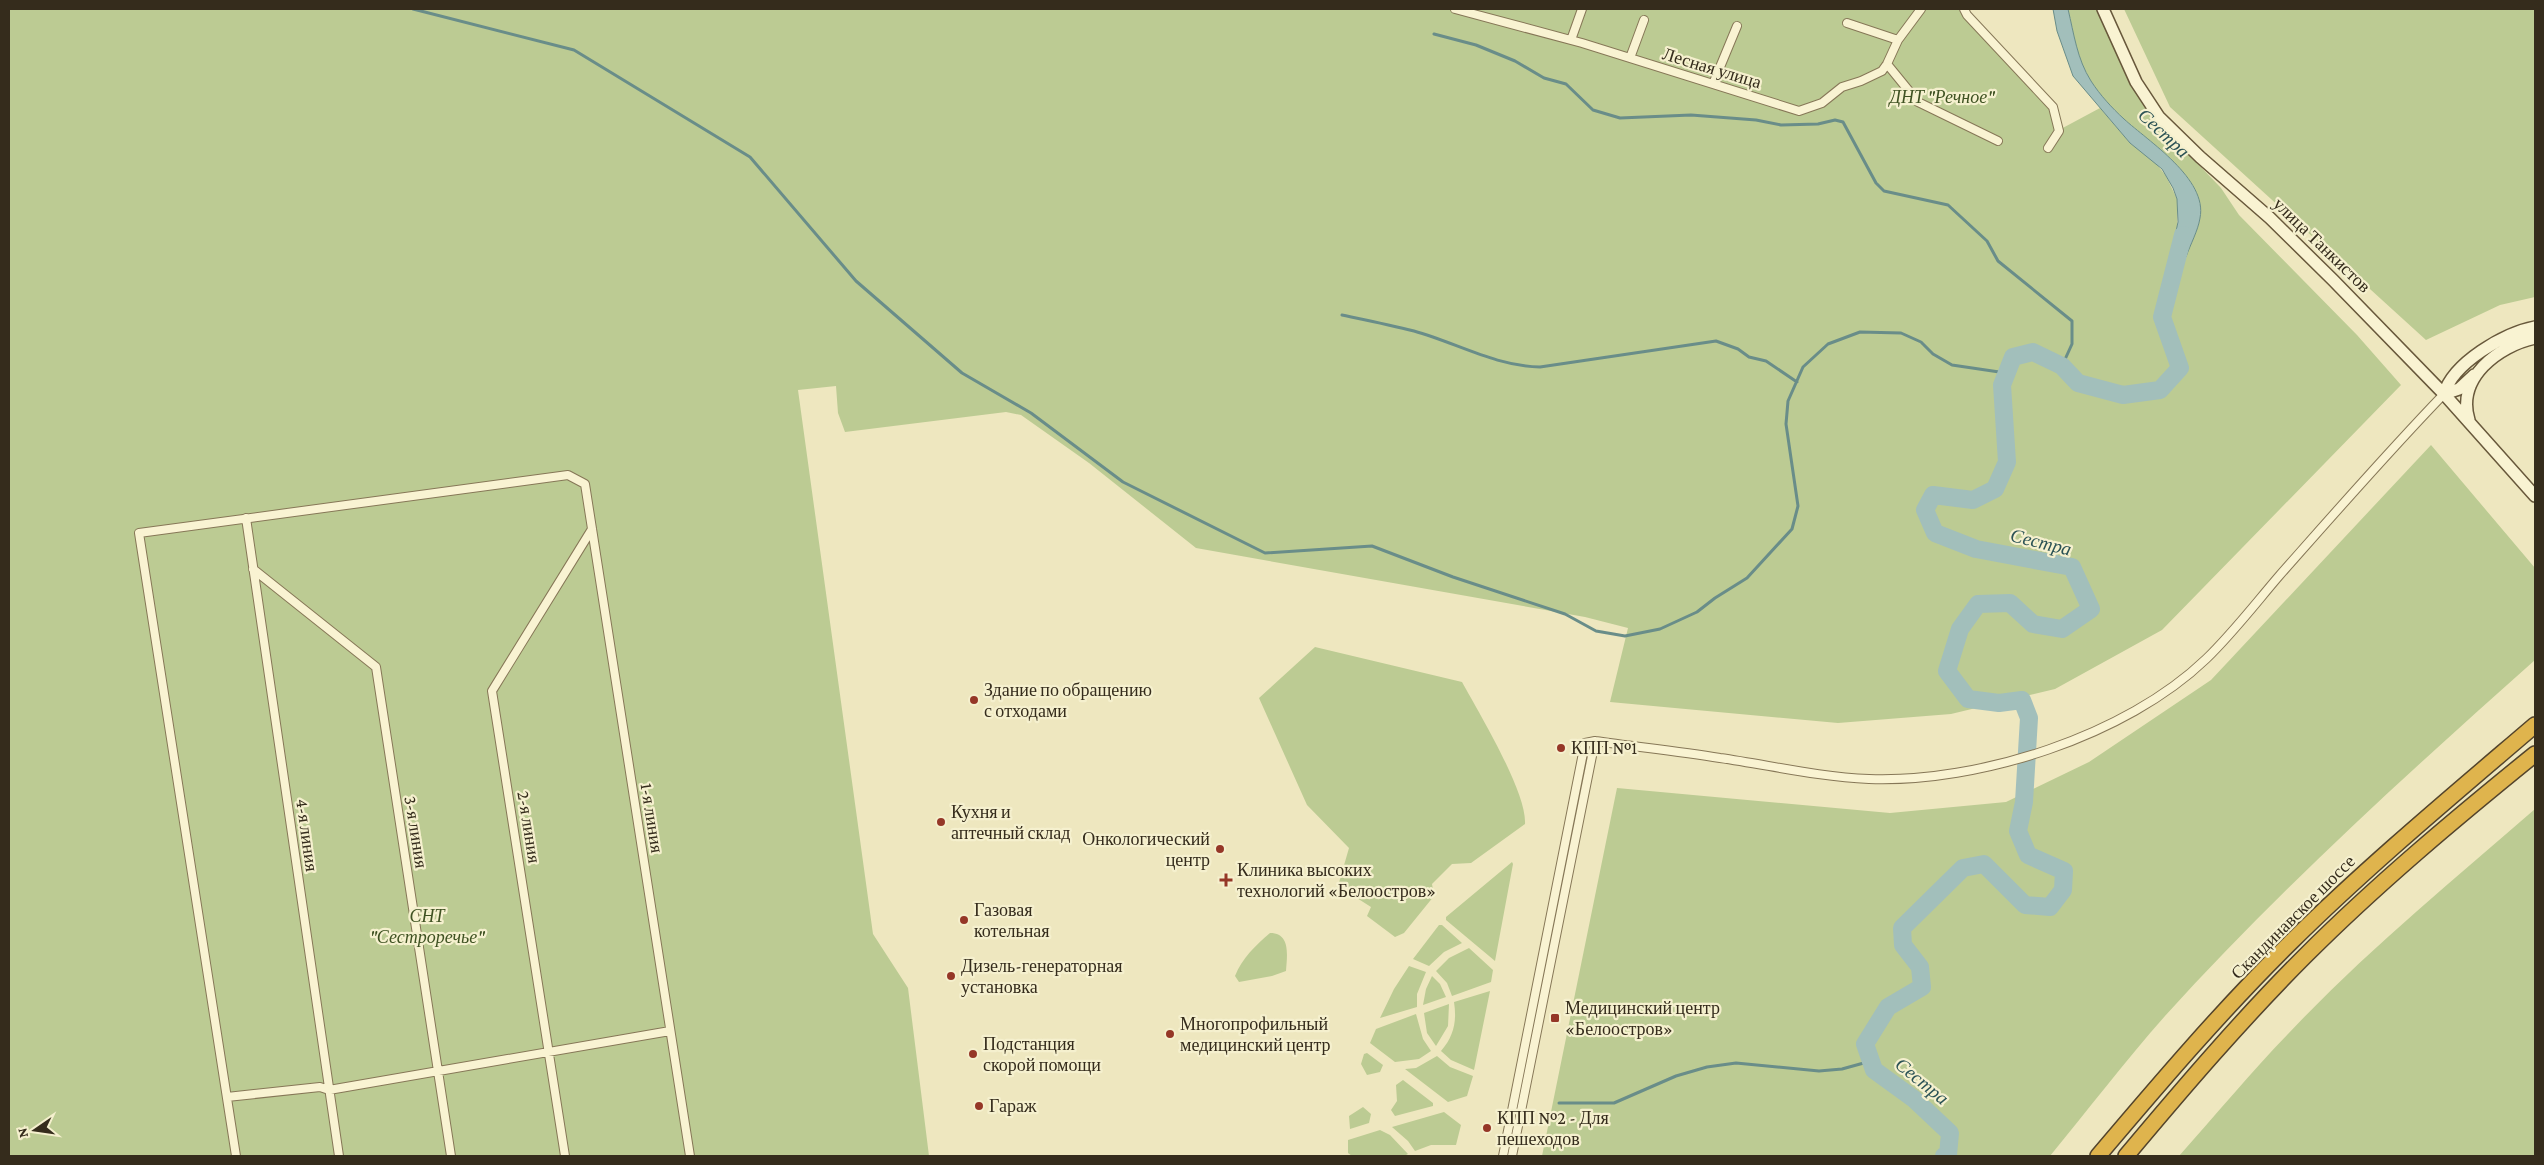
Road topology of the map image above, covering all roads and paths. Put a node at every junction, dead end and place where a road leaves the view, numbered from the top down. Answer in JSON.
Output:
{"nodes":[{"id":1,"x":1455,"y":9,"type":"edge"},
{"id":2,"x":1582,"y":9,"type":"edge"},
{"id":3,"x":1921,"y":9,"type":"edge"},
{"id":4,"x":1964,"y":9,"type":"edge"},
{"id":5,"x":2103,"y":9,"type":"edge"},
{"id":6,"x":1472,"y":11,"type":"edge"},
{"id":7,"x":1644,"y":20,"type":"dead end"},
{"id":8,"x":1847,"y":23,"type":"dead end"},
{"id":9,"x":1737,"y":26,"type":"dead end"},
{"id":10,"x":1571,"y":40,"type":"junction"},
{"id":11,"x":1898,"y":40,"type":"junction"},
{"id":12,"x":1630,"y":58,"type":"junction"},
{"id":13,"x":1887,"y":64,"type":"junction"},
{"id":14,"x":1713,"y":84,"type":"junction"},
{"id":15,"x":1998,"y":140,"type":"dead end"},
{"id":16,"x":2048,"y":148,"type":"dead end"},
{"id":17,"x":2535,"y":327,"type":"edge"},
{"id":18,"x":2535,"y":338,"type":"edge"},
{"id":19,"x":2479,"y":370,"type":"junction"},
{"id":20,"x":2425,"y":374,"type":"junction"},
{"id":21,"x":2455,"y":374,"type":"junction"},
{"id":22,"x":2444,"y":394,"type":"junction"},
{"id":23,"x":2471,"y":424,"type":"junction"},
{"id":24,"x":2535,"y":496,"type":"edge"},
{"id":25,"x":246,"y":518,"type":"junction"},
{"id":26,"x":592,"y":529,"type":"junction"},
{"id":27,"x":253,"y":570,"type":"junction"},
{"id":28,"x":2535,"y":725,"type":"edge"},
{"id":29,"x":1595,"y":741,"type":"junction"},
{"id":30,"x":2535,"y":754,"type":"edge"},
{"id":31,"x":670,"y":1031,"type":"junction"},
{"id":32,"x":549,"y":1053,"type":"junction"},
{"id":33,"x":438,"y":1072,"type":"junction"},
{"id":34,"x":329,"y":1090,"type":"junction"},
{"id":35,"x":227,"y":1096,"type":"junction"},
{"id":36,"x":236,"y":1156,"type":"edge"},
{"id":37,"x":340,"y":1156,"type":"edge"},
{"id":38,"x":450,"y":1156,"type":"edge"},
{"id":39,"x":565,"y":1156,"type":"edge"},
{"id":40,"x":690,"y":1156,"type":"edge"},
{"id":41,"x":1503,"y":1156,"type":"edge"},
{"id":42,"x":1512,"y":1156,"type":"edge"},
{"id":43,"x":2098,"y":1156,"type":"edge"},
{"id":44,"x":2126,"y":1156,"type":"edge"}],
"edges":[{"from":1,"to":6,"type":"street","name":"Лесная улица"},
{"from":2,"to":10,"type":"street"},
{"from":3,"to":11,"type":"street","name":"Лесная улица"},
{"from":4,"to":16,"type":"street"},
{"from":5,"to":20,"type":"street","name":"улица Танкистов"},
{"from":6,"to":10,"type":"street","name":"Лесная улица"},
{"from":7,"to":12,"type":"street"},
{"from":8,"to":11,"type":"street"},
{"from":9,"to":14,"type":"street"},
{"from":10,"to":12,"type":"street","name":"Лесная улица"},
{"from":11,"to":13,"type":"street","name":"Лесная улица"},
{"from":12,"to":14,"type":"street","name":"Лесная улица"},
{"from":13,"to":14,"type":"street","name":"Лесная улица"},
{"from":13,"to":15,"type":"street"},
{"from":17,"to":21,"type":"street"},
{"from":18,"to":19,"type":"street"},
{"from":19,"to":22,"type":"street"},
{"from":19,"to":23,"type":"street"},
{"from":20,"to":21,"type":"street"},
{"from":20,"to":22,"type":"street","name":"улица Танкистов"},
{"from":21,"to":22,"type":"street"},
{"from":22,"to":23,"type":"street","name":"улица Танкистов"},
{"from":22,"to":29,"type":"street"},
{"from":23,"to":24,"type":"street","name":"улица Танкистов"},
{"from":25,"to":26,"type":"street","name":"1-я линия"},
{"from":25,"to":27,"type":"street","name":"4-я линия"},
{"from":25,"to":35,"type":"street"},
{"from":26,"to":31,"type":"street","name":"1-я линия"},
{"from":26,"to":32,"type":"street","name":"2-я линия"},
{"from":27,"to":33,"type":"street","name":"3-я линия"},
{"from":27,"to":34,"type":"street","name":"4-я линия"},
{"from":28,"to":43,"type":"highway","name":"Скандинавское шоссе"},
{"from":29,"to":41,"type":"street"},
{"from":29,"to":42,"type":"street"},
{"from":30,"to":44,"type":"highway","name":"Скандинавское шоссе"},
{"from":31,"to":32,"type":"street"},
{"from":31,"to":40,"type":"street","name":"1-я линия"},
{"from":32,"to":33,"type":"street"},
{"from":32,"to":39,"type":"street","name":"2-я линия"},
{"from":33,"to":34,"type":"street"},
{"from":33,"to":38,"type":"street","name":"3-я линия"},
{"from":34,"to":35,"type":"street"},
{"from":34,"to":37,"type":"street","name":"4-я линия"},
{"from":35,"to":36,"type":"street"}]}
